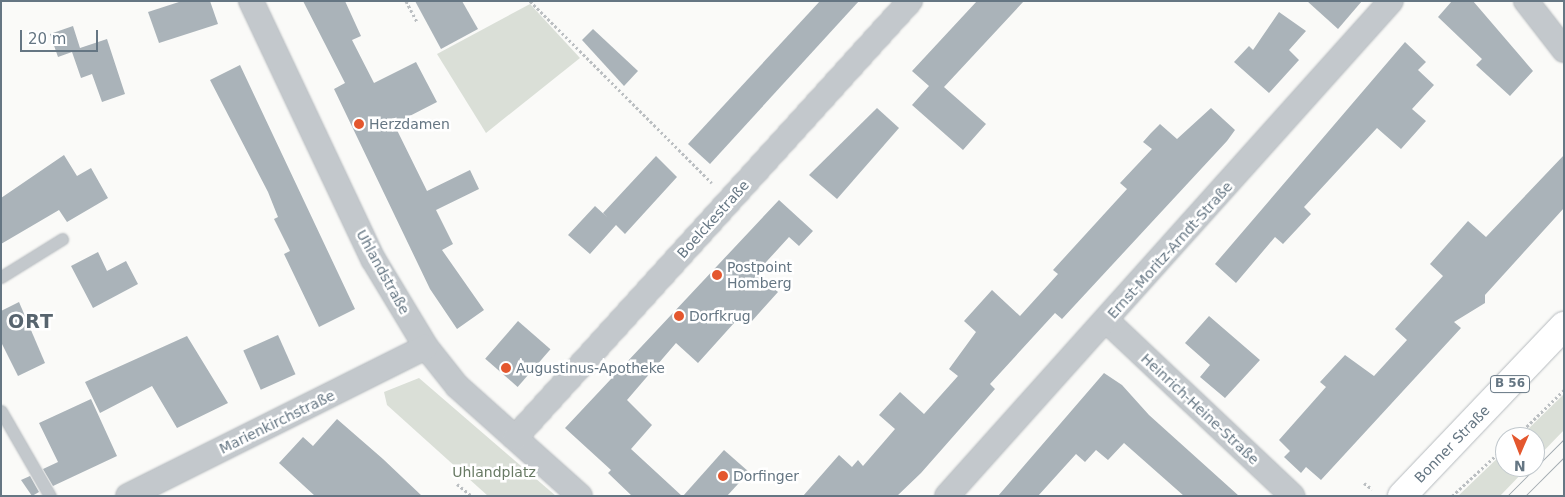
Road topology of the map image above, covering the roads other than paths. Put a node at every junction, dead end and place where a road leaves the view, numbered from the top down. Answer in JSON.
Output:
{"nodes":[{"id":1,"x":251,"y":1,"type":"edge"},
{"id":2,"x":910,"y":1,"type":"edge"},
{"id":3,"x":1391,"y":1,"type":"edge"},
{"id":4,"x":1534,"y":4,"type":"edge"},
{"id":5,"x":1564,"y":50,"type":"edge"},
{"id":6,"x":62,"y":239,"type":"dead end"},
{"id":7,"x":1,"y":277,"type":"edge"},
{"id":8,"x":1107,"y":321,"type":"junction"},
{"id":9,"x":1564,"y":326,"type":"edge"},
{"id":10,"x":426,"y":347,"type":"junction"},
{"id":11,"x":1,"y":411,"type":"edge"},
{"id":12,"x":515,"y":438,"type":"junction"},
{"id":13,"x":50,"y":496,"type":"edge"},
{"id":14,"x":128,"y":496,"type":"edge"},
{"id":15,"x":580,"y":496,"type":"edge"},
{"id":16,"x":947,"y":496,"type":"edge"},
{"id":17,"x":1293,"y":496,"type":"edge"},
{"id":18,"x":1402,"y":496,"type":"edge"}],
"edges":[{"from":1,"to":10,"type":"street","name":"Uhlandstraße"},
{"from":2,"to":12,"type":"street","name":"Boelckestraße"},
{"from":3,"to":8,"type":"street","name":"Ernst-Moritz-Arndt-Straße"},
{"from":4,"to":5,"type":"street"},
{"from":6,"to":7,"type":"lane"},
{"from":8,"to":16,"type":"street","name":"Ernst-Moritz-Arndt-Straße"},
{"from":8,"to":17,"type":"street","name":"Heinrich-Heine-Straße"},
{"from":9,"to":18,"type":"main road","name":"Bonner Straße","number":"B 56"},
{"from":10,"to":12,"type":"street","name":"Uhlandstraße"},
{"from":10,"to":14,"type":"street","name":"Marienkirchstraße"},
{"from":11,"to":13,"type":"lane"},
{"from":12,"to":15,"type":"street","name":"Uhlandstraße"}]}
